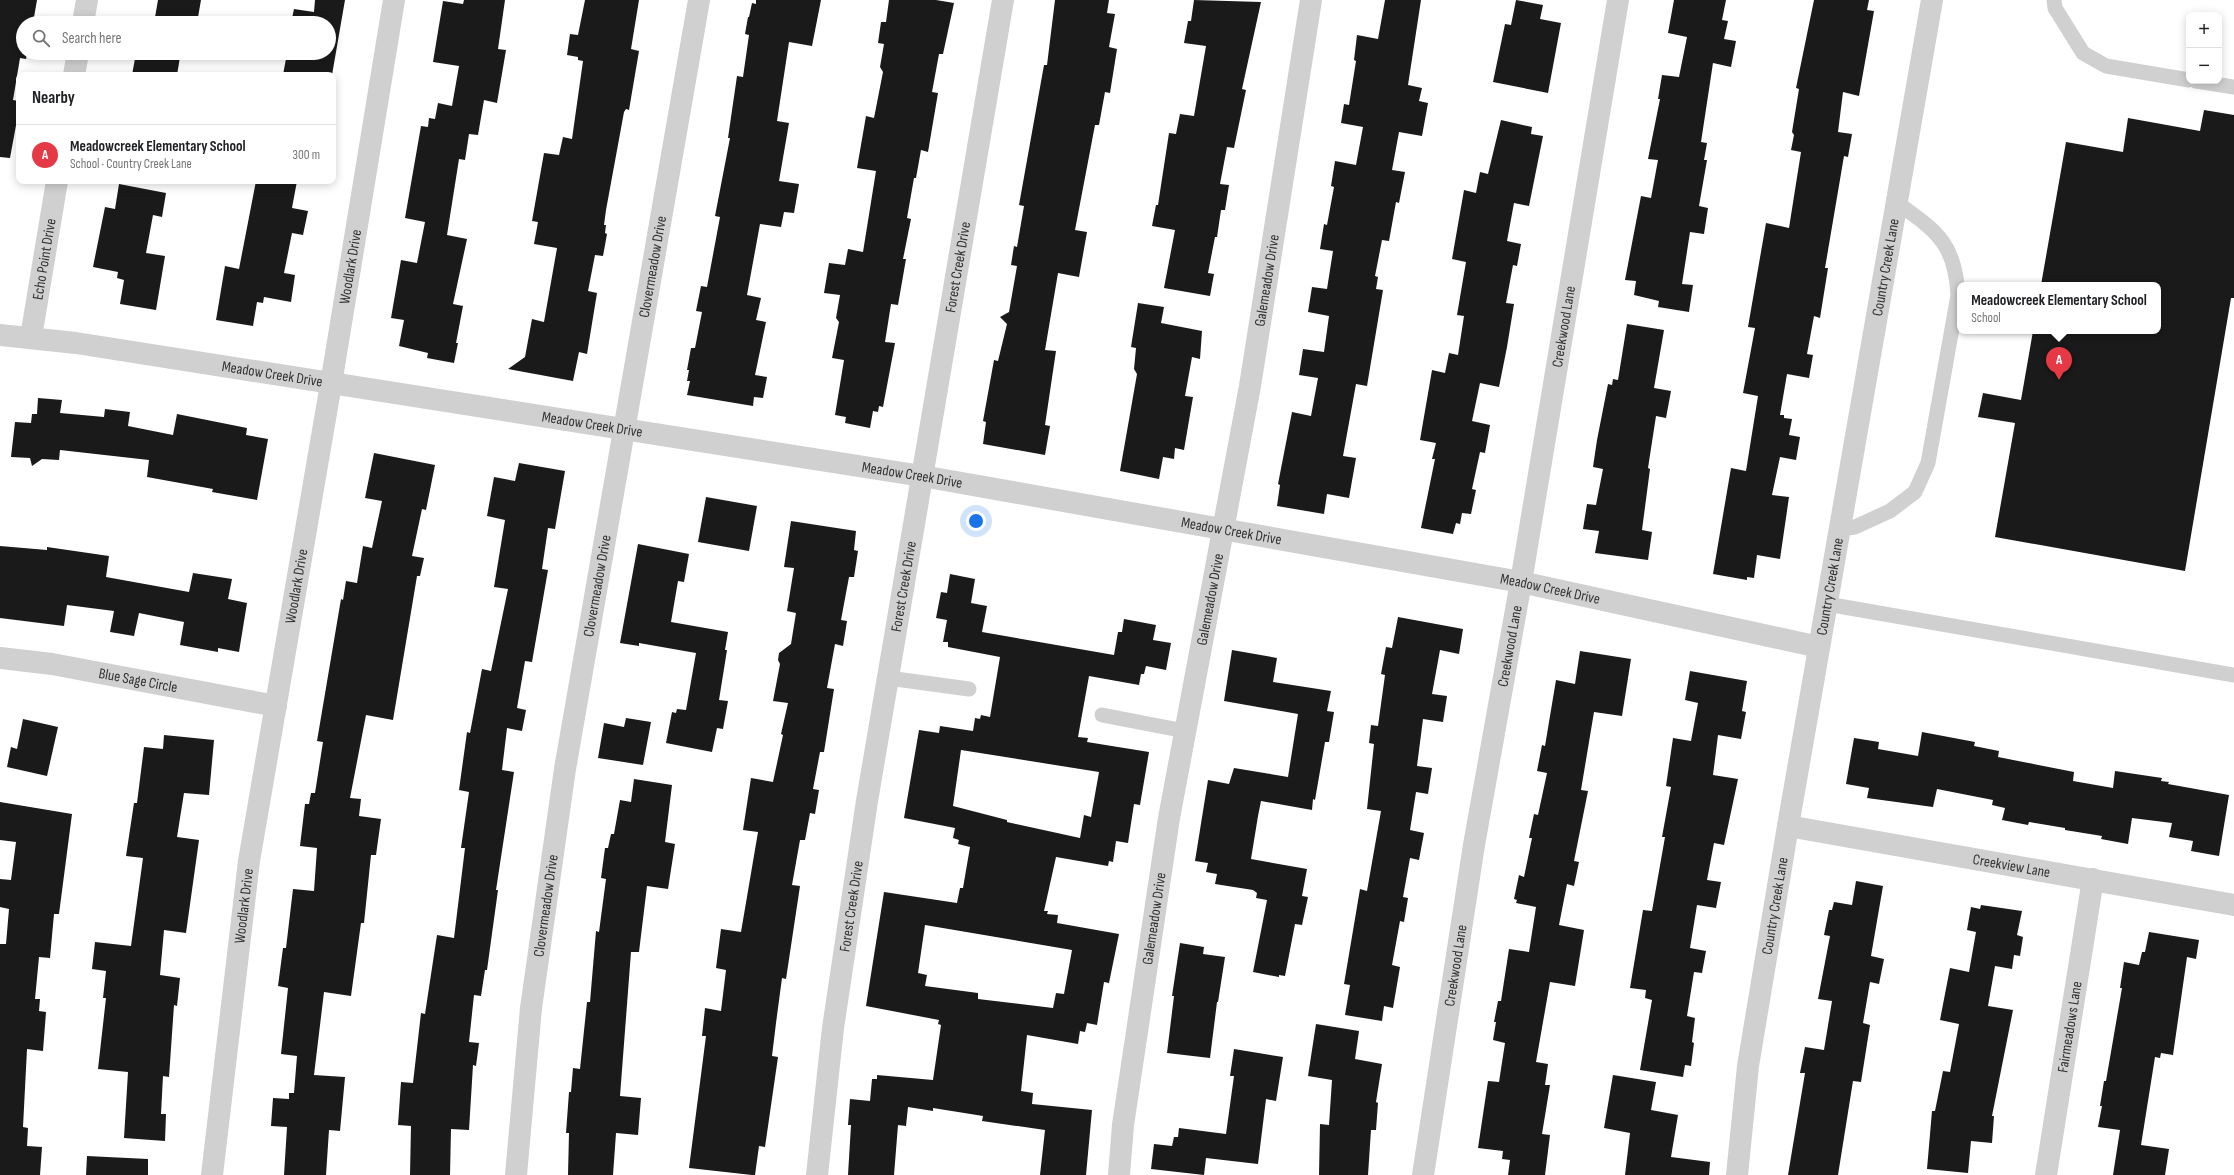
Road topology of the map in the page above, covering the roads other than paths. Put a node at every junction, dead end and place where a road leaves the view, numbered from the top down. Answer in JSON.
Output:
{"nodes":[{"id":1,"x":87,"y":0,"type":"edge"},
{"id":2,"x":394,"y":0,"type":"edge"},
{"id":3,"x":700,"y":0,"type":"edge"},
{"id":4,"x":1003,"y":0,"type":"edge"},
{"id":5,"x":1311,"y":0,"type":"edge"},
{"id":6,"x":1618,"y":0,"type":"edge"},
{"id":7,"x":1932,"y":0,"type":"edge"},
{"id":8,"x":2054,"y":0,"type":"edge"},
{"id":9,"x":84,"y":16,"type":"edge"},
{"id":10,"x":77,"y":60,"type":"edge"},
{"id":11,"x":75,"y":72,"type":"edge"},
{"id":12,"x":2186,"y":79,"type":"edge"},
{"id":13,"x":2215,"y":84,"type":"edge"},
{"id":14,"x":2234,"y":87,"type":"edge"},
{"id":15,"x":56,"y":184,"type":"edge"},
{"id":16,"x":1896,"y":202,"type":"junction"},
{"id":17,"x":1957,"y":282,"type":"edge"},
{"id":18,"x":1957,"y":301,"type":"edge"},
{"id":19,"x":0,"y":335,"type":"edge"},
{"id":20,"x":31,"y":337,"type":"junction"},
{"id":21,"x":331,"y":384,"type":"junction"},
{"id":22,"x":626,"y":430,"type":"junction"},
{"id":23,"x":922,"y":476,"type":"junction"},
{"id":24,"x":1840,"y":529,"type":"junction"},
{"id":25,"x":1223,"y":530,"type":"junction"},
{"id":26,"x":1522,"y":582,"type":"junction"},
{"id":27,"x":1827,"y":604,"type":"junction"},
{"id":28,"x":1819,"y":647,"type":"junction"},
{"id":29,"x":0,"y":658,"type":"edge"},
{"id":30,"x":2234,"y":675,"type":"edge"},
{"id":31,"x":888,"y":678,"type":"junction"},
{"id":32,"x":970,"y":689,"type":"dead end"},
{"id":33,"x":276,"y":706,"type":"junction"},
{"id":34,"x":1102,"y":715,"type":"dead end"},
{"id":35,"x":1185,"y":731,"type":"junction"},
{"id":36,"x":1788,"y":826,"type":"junction"},
{"id":37,"x":2093,"y":879,"type":"junction"},
{"id":38,"x":2234,"y":905,"type":"edge"},
{"id":39,"x":212,"y":1175,"type":"edge"},
{"id":40,"x":516,"y":1175,"type":"edge"},
{"id":41,"x":817,"y":1175,"type":"edge"},
{"id":42,"x":1119,"y":1175,"type":"edge"},
{"id":43,"x":1423,"y":1175,"type":"edge"},
{"id":44,"x":1737,"y":1175,"type":"edge"},
{"id":45,"x":2046,"y":1175,"type":"edge"}],
"edges":[{"from":1,"to":9,"type":"street"},
{"from":2,"to":21,"type":"street","name":"Woodlark Drive"},
{"from":3,"to":22,"type":"street","name":"Clovermeadow Drive"},
{"from":4,"to":23,"type":"street","name":"Forest Creek Drive"},
{"from":5,"to":25,"type":"street","name":"Galemeadow Drive"},
{"from":6,"to":26,"type":"street","name":"Creekwood Lane"},
{"from":7,"to":16,"type":"street","name":"Country Creek Lane"},
{"from":8,"to":12,"type":"lane"},
{"from":10,"to":11,"type":"street"},
{"from":13,"to":14,"type":"lane"},
{"from":15,"to":20,"type":"street","name":"Echo Point Drive"},
{"from":16,"to":17,"type":"lane"},
{"from":16,"to":24,"type":"street","name":"Country Creek Lane"},
{"from":18,"to":24,"type":"lane"},
{"from":19,"to":20,"type":"street","name":"Meadow Creek Drive"},
{"from":20,"to":21,"type":"street","name":"Meadow Creek Drive"},
{"from":21,"to":22,"type":"street","name":"Meadow Creek Drive"},
{"from":21,"to":33,"type":"street","name":"Woodlark Drive"},
{"from":22,"to":23,"type":"street","name":"Meadow Creek Drive"},
{"from":22,"to":40,"type":"street","name":"Clovermeadow Drive"},
{"from":23,"to":25,"type":"street","name":"Meadow Creek Drive"},
{"from":23,"to":31,"type":"street","name":"Forest Creek Drive"},
{"from":24,"to":27,"type":"street","name":"Country Creek Lane"},
{"from":25,"to":26,"type":"street","name":"Meadow Creek Drive"},
{"from":25,"to":35,"type":"street","name":"Galemeadow Drive"},
{"from":26,"to":28,"type":"street","name":"Meadow Creek Drive"},
{"from":26,"to":43,"type":"street","name":"Creekwood Lane"},
{"from":27,"to":28,"type":"street","name":"Country Creek Lane"},
{"from":27,"to":30,"type":"lane"},
{"from":28,"to":36,"type":"street","name":"Country Creek Lane"},
{"from":29,"to":33,"type":"street","name":"Blue Sage Circle"},
{"from":31,"to":32,"type":"lane"},
{"from":31,"to":41,"type":"street","name":"Forest Creek Drive"},
{"from":33,"to":39,"type":"street","name":"Woodlark Drive"},
{"from":34,"to":35,"type":"lane"},
{"from":35,"to":42,"type":"street","name":"Galemeadow Drive"},
{"from":36,"to":37,"type":"street","name":"Creekview Lane"},
{"from":36,"to":44,"type":"street","name":"Country Creek Lane"},
{"from":37,"to":38,"type":"street","name":"Creekview Lane"},
{"from":37,"to":45,"type":"street","name":"Fairmeadows Lane"}]}
